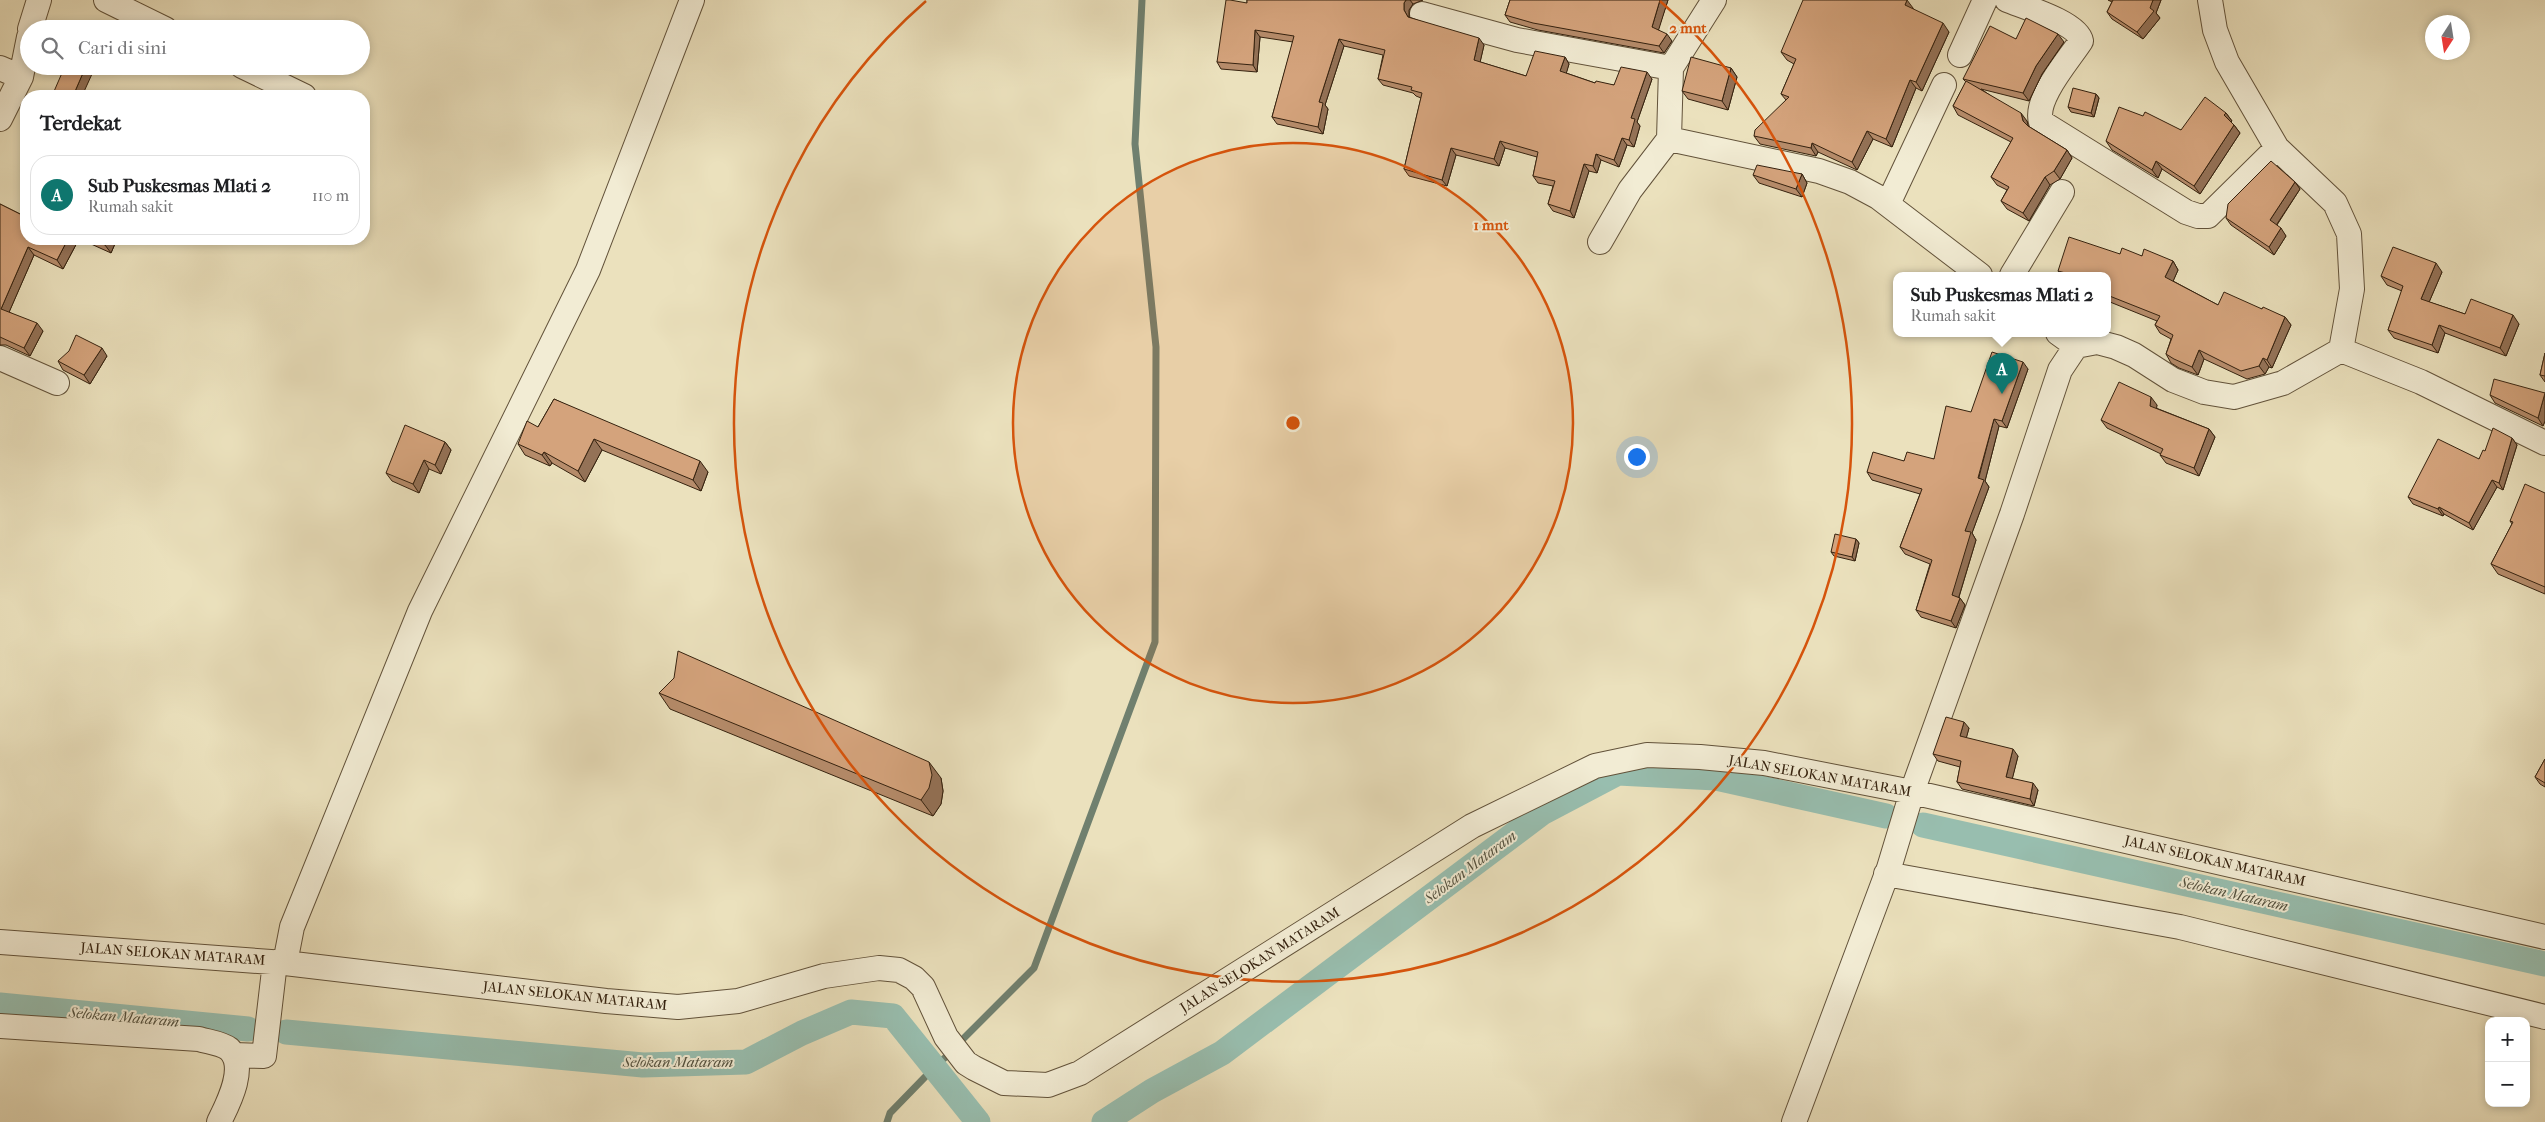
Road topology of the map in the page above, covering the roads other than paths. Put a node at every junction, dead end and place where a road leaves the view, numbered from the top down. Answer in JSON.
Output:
{"nodes":[{"id":1,"x":39,"y":0,"type":"edge"},
{"id":2,"x":106,"y":0,"type":"edge"},
{"id":3,"x":692,"y":0,"type":"edge"},
{"id":4,"x":1714,"y":0,"type":"edge"},
{"id":5,"x":1985,"y":0,"type":"edge"},
{"id":6,"x":2007,"y":0,"type":"edge"},
{"id":7,"x":2210,"y":0,"type":"edge"},
{"id":8,"x":1422,"y":14,"type":"dead end"},
{"id":9,"x":33,"y":20,"type":"edge"},
{"id":10,"x":147,"y":20,"type":"edge"},
{"id":11,"x":20,"y":54,"type":"edge"},
{"id":12,"x":1960,"y":55,"type":"dead end"},
{"id":13,"x":1671,"y":68,"type":"junction"},
{"id":14,"x":10,"y":72,"type":"edge"},
{"id":15,"x":261,"y":75,"type":"edge"},
{"id":16,"x":1944,"y":85,"type":"dead end"},
{"id":17,"x":292,"y":90,"type":"edge"},
{"id":18,"x":0,"y":119,"type":"edge"},
{"id":19,"x":1668,"y":139,"type":"junction"},
{"id":20,"x":2277,"y":148,"type":"junction"},
{"id":21,"x":2062,"y":192,"type":"dead end"},
{"id":22,"x":1888,"y":204,"type":"junction"},
{"id":23,"x":1600,"y":242,"type":"dead end"},
{"id":24,"x":1976,"y":272,"type":"edge"},
{"id":25,"x":2014,"y":272,"type":"edge"},
{"id":26,"x":2067,"y":339,"type":"edge"},
{"id":27,"x":2341,"y":350,"type":"junction"},
{"id":28,"x":0,"y":358,"type":"edge"},
{"id":29,"x":57,"y":383,"type":"dead end"},
{"id":30,"x":2545,"y":443,"type":"edge"},
{"id":31,"x":1909,"y":803,"type":"junction"},
{"id":32,"x":1887,"y":871,"type":"junction"},
{"id":33,"x":2545,"y":937,"type":"edge"},
{"id":34,"x":0,"y":942,"type":"edge"},
{"id":35,"x":280,"y":962,"type":"junction"},
{"id":36,"x":2545,"y":1017,"type":"edge"},
{"id":37,"x":0,"y":1026,"type":"edge"},
{"id":38,"x":234,"y":1055,"type":"junction"},
{"id":39,"x":218,"y":1122,"type":"edge"},
{"id":40,"x":1794,"y":1122,"type":"edge"}],
"edges":[{"from":1,"to":9,"type":"street"},
{"from":2,"to":10,"type":"street"},
{"from":3,"to":35,"type":"street"},
{"from":4,"to":13,"type":"street"},
{"from":5,"to":12,"type":"street"},
{"from":6,"to":20,"type":"street"},
{"from":7,"to":20,"type":"street"},
{"from":8,"to":13,"type":"street"},
{"from":11,"to":14,"type":"street"},
{"from":13,"to":19,"type":"street"},
{"from":14,"to":18,"type":"street"},
{"from":15,"to":17,"type":"street"},
{"from":16,"to":22,"type":"street"},
{"from":19,"to":22,"type":"street"},
{"from":19,"to":23,"type":"street"},
{"from":20,"to":27,"type":"street"},
{"from":21,"to":25,"type":"street"},
{"from":22,"to":24,"type":"street"},
{"from":26,"to":27,"type":"street"},
{"from":26,"to":31,"type":"street"},
{"from":27,"to":30,"type":"street"},
{"from":28,"to":29,"type":"street"},
{"from":31,"to":32,"type":"street"},
{"from":31,"to":33,"type":"street","name":"JALAN SELOKAN MATARAM"},
{"from":31,"to":35,"type":"street","name":"JALAN SELOKAN MATARAM"},
{"from":32,"to":36,"type":"street"},
{"from":32,"to":40,"type":"street"},
{"from":34,"to":35,"type":"street","name":"JALAN SELOKAN MATARAM"},
{"from":35,"to":38,"type":"street"},
{"from":37,"to":38,"type":"street"},
{"from":38,"to":39,"type":"street"}]}
